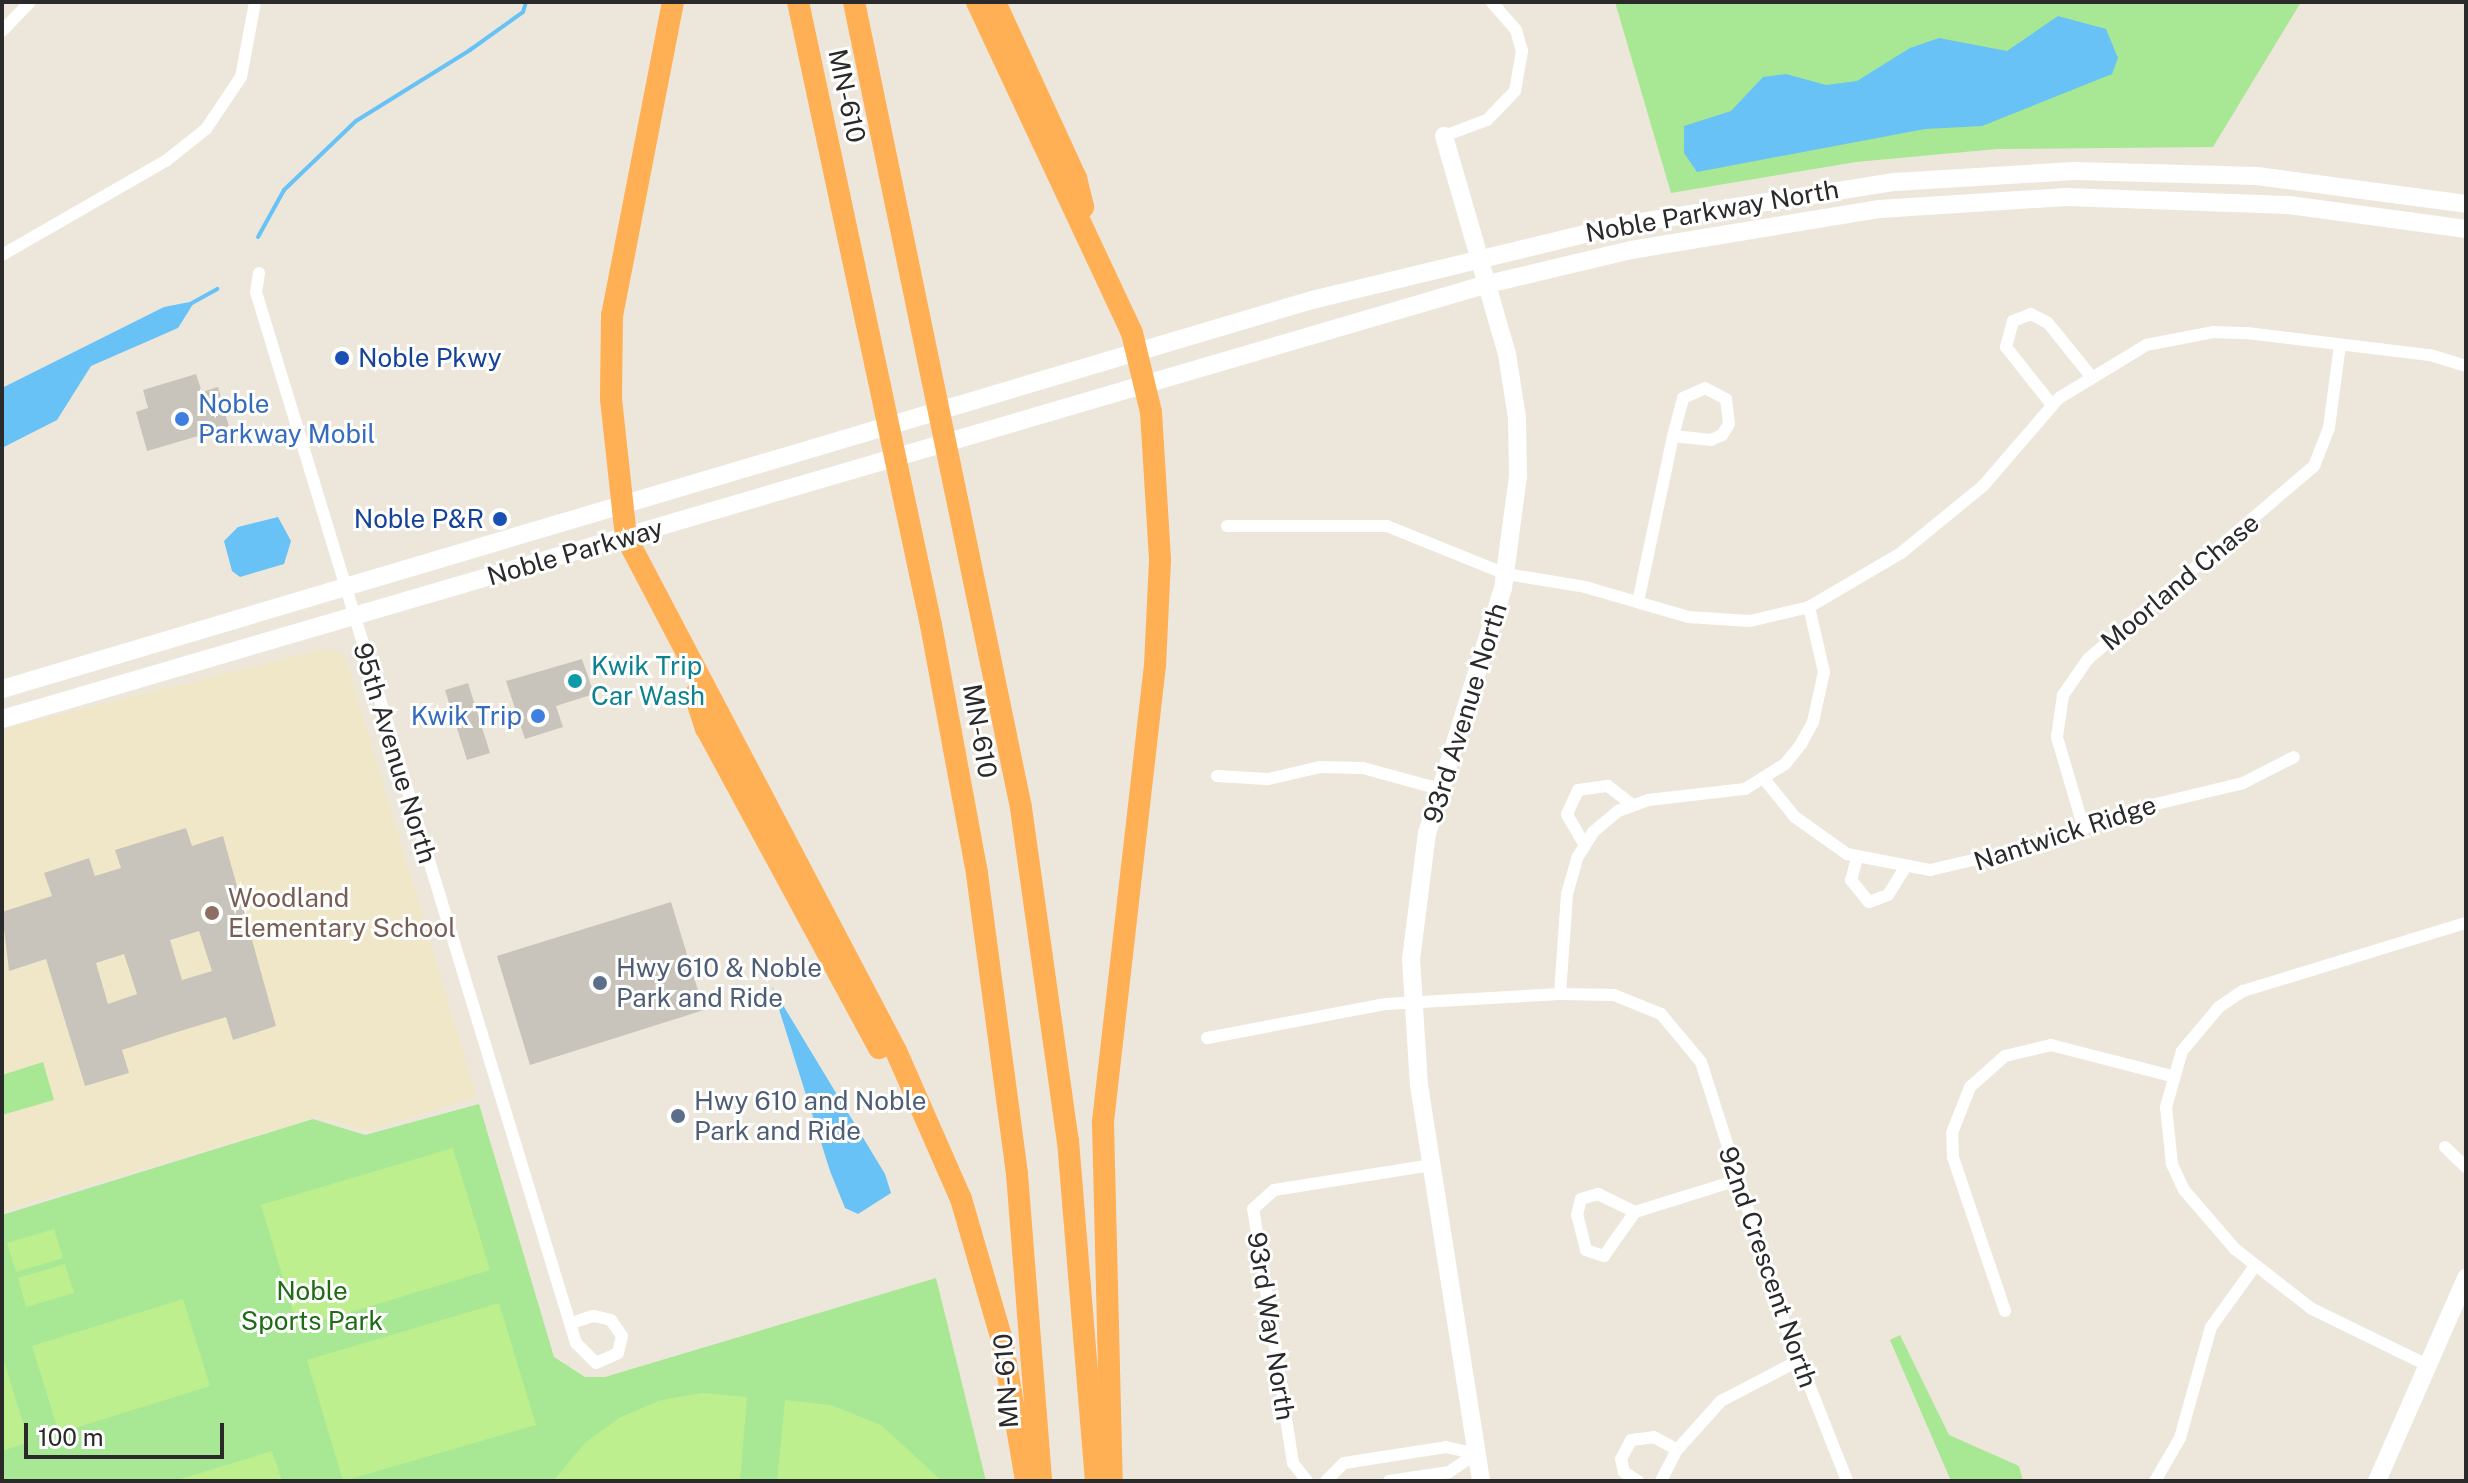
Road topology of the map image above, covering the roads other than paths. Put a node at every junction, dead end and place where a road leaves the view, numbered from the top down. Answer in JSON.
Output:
{"nodes":[{"id":1,"x":30,"y":2,"type":"edge"},
{"id":2,"x":255,"y":2,"type":"edge"},
{"id":3,"x":673,"y":2,"type":"edge"},
{"id":4,"x":798,"y":2,"type":"edge"},
{"id":5,"x":854,"y":2,"type":"edge"},
{"id":6,"x":977,"y":2,"type":"edge"},
{"id":7,"x":995,"y":2,"type":"edge"},
{"id":8,"x":1492,"y":2,"type":"edge"},
{"id":9,"x":2,"y":31,"type":"edge"},
{"id":10,"x":1444,"y":136,"type":"joint"},
{"id":11,"x":2466,"y":204,"type":"edge"},
{"id":12,"x":2466,"y":229,"type":"edge"},
{"id":13,"x":1088,"y":240,"type":"junction"},
{"id":14,"x":2,"y":255,"type":"edge"},
{"id":15,"x":1480,"y":256,"type":"junction"},
{"id":16,"x":259,"y":273,"type":"dead end"},
{"id":17,"x":1488,"y":284,"type":"junction"},
{"id":18,"x":2340,"y":345,"type":"junction"},
{"id":19,"x":1139,"y":350,"type":"junction"},
{"id":20,"x":2466,"y":366,"type":"edge"},
{"id":21,"x":2090,"y":375,"type":"junction"},
{"id":22,"x":1148,"y":383,"type":"junction"},
{"id":23,"x":978,"y":397,"type":"joint"},
{"id":24,"x":2052,"y":405,"type":"junction"},
{"id":25,"x":1673,"y":436,"type":"junction"},
{"id":26,"x":622,"y":503,"type":"junction"},
{"id":27,"x":1227,"y":526,"type":"dead end"},
{"id":28,"x":626,"y":537,"type":"junction"},
{"id":29,"x":1506,"y":574,"type":"junction"},
{"id":30,"x":345,"y":588,"type":"junction"},
{"id":31,"x":1638,"y":602,"type":"junction"},
{"id":32,"x":1809,"y":607,"type":"junction"},
{"id":33,"x":353,"y":615,"type":"junction"},
{"id":34,"x":2,"y":689,"type":"edge"},
{"id":35,"x":2,"y":719,"type":"edge"},
{"id":36,"x":2294,"y":757,"type":"dead end"},
{"id":37,"x":1217,"y":776,"type":"dead end"},
{"id":38,"x":1764,"y":779,"type":"junction"},
{"id":39,"x":1440,"y":789,"type":"junction"},
{"id":40,"x":1632,"y":805,"type":"junction"},
{"id":41,"x":2084,"y":829,"type":"junction"},
{"id":42,"x":1584,"y":844,"type":"junction"},
{"id":43,"x":1857,"y":858,"type":"junction"},
{"id":44,"x":1904,"y":869,"type":"junction"},
{"id":45,"x":2466,"y":923,"type":"edge"},
{"id":46,"x":1560,"y":994,"type":"junction"},
{"id":47,"x":1411,"y":1003,"type":"junction"},
{"id":48,"x":1207,"y":1038,"type":"dead end"},
{"id":49,"x":2172,"y":1076,"type":"junction"},
{"id":50,"x":2445,"y":1147,"type":"dead end"},
{"id":51,"x":1431,"y":1165,"type":"junction"},
{"id":52,"x":2466,"y":1167,"type":"edge"},
{"id":53,"x":1738,"y":1180,"type":"junction"},
{"id":54,"x":1635,"y":1212,"type":"junction"},
{"id":55,"x":2255,"y":1266,"type":"junction"},
{"id":56,"x":2466,"y":1278,"type":"edge"},
{"id":57,"x":2005,"y":1311,"type":"dead end"},
{"id":58,"x":572,"y":1323,"type":"junction"},
{"id":59,"x":1798,"y":1361,"type":"junction"},
{"id":60,"x":2425,"y":1364,"type":"junction"},
{"id":61,"x":1677,"y":1450,"type":"junction"},
{"id":62,"x":1476,"y":1454,"type":"junction"},
{"id":63,"x":1026,"y":1481,"type":"edge"},
{"id":64,"x":1041,"y":1481,"type":"edge"},
{"id":65,"x":1096,"y":1481,"type":"edge"},
{"id":66,"x":1112,"y":1481,"type":"edge"},
{"id":67,"x":1307,"y":1481,"type":"edge"},
{"id":68,"x":1326,"y":1481,"type":"edge"},
{"id":69,"x":1389,"y":1481,"type":"edge"},
{"id":70,"x":1481,"y":1481,"type":"edge"},
{"id":71,"x":1638,"y":1481,"type":"edge"},
{"id":72,"x":1661,"y":1481,"type":"edge"},
{"id":73,"x":1847,"y":1481,"type":"edge"},
{"id":74,"x":2155,"y":1481,"type":"edge"},
{"id":75,"x":2377,"y":1481,"type":"edge"}],
"edges":[{"from":1,"to":9,"type":"street"},
{"from":2,"to":14,"type":"street"},
{"from":3,"to":26,"type":"highway"},
{"from":4,"to":64,"type":"highway","name":"MN-610"},
{"from":5,"to":65,"type":"highway","name":"MN-610"},
{"from":6,"to":13,"type":"highway"},
{"from":7,"to":13,"type":"highway"},
{"from":8,"to":10,"type":"street","name":"93rd Avenue North"},
{"from":10,"to":15,"type":"main road","name":"93rd Avenue North"},
{"from":11,"to":15,"type":"main road","name":"Noble Parkway North"},
{"from":12,"to":17,"type":"main road","name":"Noble Parkway North"},
{"from":13,"to":19,"type":"highway"},
{"from":15,"to":17,"type":"main road","name":"93rd Avenue North"},
{"from":15,"to":19,"type":"main road","name":"Noble Parkway North"},
{"from":16,"to":30,"type":"street","name":"95th Avenue North"},
{"from":17,"to":22,"type":"main road","name":"Noble Parkway North"},
{"from":17,"to":29,"type":"main road","name":"93rd Avenue North"},
{"from":18,"to":20,"type":"street"},
{"from":18,"to":21,"type":"street"},
{"from":18,"to":41,"type":"street","name":"Moorland Chase"},
{"from":19,"to":22,"type":"highway"},
{"from":19,"to":23,"type":"main road","name":"Noble Parkway North"},
{"from":21,"to":24,"type":"street"},
{"from":21,"to":24,"type":"street"},
{"from":22,"to":28,"type":"main road","name":"Noble Parkway"},
{"from":22,"to":66,"type":"highway"},
{"from":23,"to":26,"type":"main road","name":"Noble Parkway"},
{"from":24,"to":32,"type":"street"},
{"from":25,"to":25,"type":"street"},
{"from":25,"to":31,"type":"street"},
{"from":26,"to":28,"type":"highway"},
{"from":26,"to":30,"type":"main road","name":"Noble Parkway"},
{"from":27,"to":29,"type":"street"},
{"from":28,"to":33,"type":"main road","name":"Noble Parkway"},
{"from":28,"to":63,"type":"highway"},
{"from":29,"to":31,"type":"street"},
{"from":29,"to":39,"type":"main road","name":"93rd Avenue North"},
{"from":30,"to":33,"type":"street","name":"95th Avenue North"},
{"from":30,"to":34,"type":"main road","name":"Noble Parkway"},
{"from":31,"to":32,"type":"street"},
{"from":32,"to":38,"type":"street"},
{"from":33,"to":35,"type":"main road","name":"Noble Parkway"},
{"from":33,"to":58,"type":"street","name":"95th Avenue North"},
{"from":36,"to":41,"type":"street","name":"Nantwick Ridge"},
{"from":37,"to":39,"type":"street"},
{"from":38,"to":40,"type":"street"},
{"from":38,"to":43,"type":"street","name":"Nantwick Ridge"},
{"from":39,"to":47,"type":"main road","name":"93rd Avenue North"},
{"from":40,"to":42,"type":"street"},
{"from":40,"to":42,"type":"street"},
{"from":41,"to":44,"type":"street","name":"Nantwick Ridge"},
{"from":42,"to":46,"type":"street"},
{"from":43,"to":44,"type":"street","name":"Nantwick Ridge"},
{"from":43,"to":44,"type":"street"},
{"from":45,"to":49,"type":"street"},
{"from":46,"to":47,"type":"street"},
{"from":46,"to":53,"type":"street","name":"92nd Crescent North"},
{"from":47,"to":48,"type":"street"},
{"from":47,"to":51,"type":"main road","name":"93rd Avenue North"},
{"from":49,"to":55,"type":"street"},
{"from":49,"to":57,"type":"street"},
{"from":50,"to":52,"type":"street"},
{"from":51,"to":62,"type":"main road","name":"93rd Avenue North"},
{"from":51,"to":67,"type":"street","name":"93rd Way North"},
{"from":53,"to":54,"type":"street"},
{"from":53,"to":59,"type":"street","name":"92nd Crescent North"},
{"from":54,"to":54,"type":"street"},
{"from":55,"to":60,"type":"street"},
{"from":55,"to":74,"type":"street"},
{"from":56,"to":60,"type":"main road"},
{"from":58,"to":58,"type":"street","name":"95th Avenue North"},
{"from":59,"to":61,"type":"street"},
{"from":59,"to":73,"type":"street","name":"92nd Crescent North"},
{"from":60,"to":75,"type":"main road"},
{"from":61,"to":71,"type":"street"},
{"from":61,"to":72,"type":"street"},
{"from":62,"to":68,"type":"street"},
{"from":62,"to":69,"type":"street"},
{"from":62,"to":70,"type":"main road","name":"93rd Avenue North"}]}
